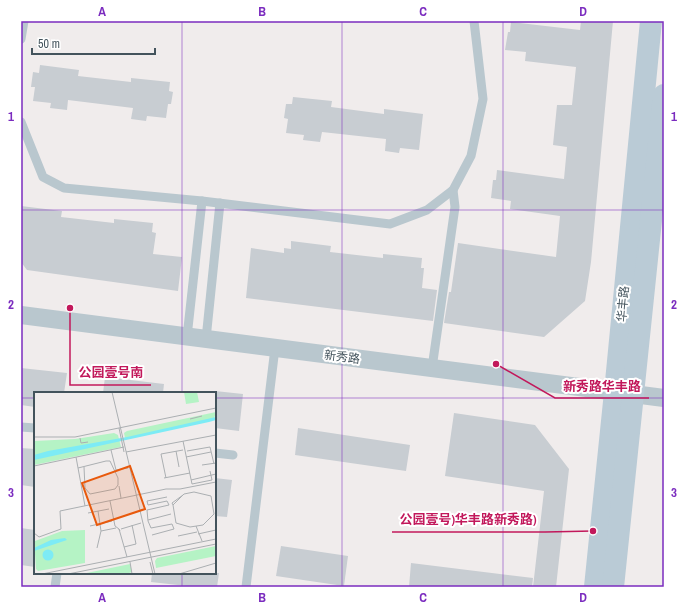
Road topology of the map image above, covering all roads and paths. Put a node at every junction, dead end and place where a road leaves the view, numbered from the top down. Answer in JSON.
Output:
{"nodes":[{"id":1,"x":24,"y":21,"type":"edge"},
{"id":2,"x":474,"y":21,"type":"edge"},
{"id":3,"x":650,"y":21,"type":"edge"},
{"id":4,"x":21,"y":39,"type":"edge"},
{"id":5,"x":664,"y":95,"type":"edge"},
{"id":6,"x":21,"y":122,"type":"edge"},
{"id":7,"x":453,"y":190,"type":"junction"},
{"id":8,"x":202,"y":201,"type":"junction"},
{"id":9,"x":220,"y":203,"type":"junction"},
{"id":10,"x":21,"y":315,"type":"edge"},
{"id":11,"x":187,"y":336,"type":"junction"},
{"id":12,"x":206,"y":339,"type":"junction"},
{"id":13,"x":275,"y":348,"type":"junction"},
{"id":14,"x":432,"y":368,"type":"junction"},
{"id":15,"x":624,"y":393,"type":"junction"},
{"id":16,"x":664,"y":398,"type":"edge"},
{"id":17,"x":21,"y":427,"type":"edge"},
{"id":18,"x":34,"y":428,"type":"edge"},
{"id":19,"x":216,"y":453,"type":"edge"},
{"id":20,"x":233,"y":455,"type":"dead end"},
{"id":21,"x":57,"y":574,"type":"edge"},
{"id":22,"x":55,"y":587,"type":"edge"},
{"id":23,"x":246,"y":587,"type":"edge"},
{"id":24,"x":594,"y":587,"type":"edge"},
{"id":25,"x":613,"y":587,"type":"edge"}],
"edges":[{"from":1,"to":4,"type":"lane"},
{"from":2,"to":7,"type":"lane"},
{"from":3,"to":15,"type":"street","name":"华丰路"},
{"from":5,"to":15,"type":"street","name":"华丰路"},
{"from":6,"to":8,"type":"lane"},
{"from":7,"to":9,"type":"lane"},
{"from":7,"to":14,"type":"lane"},
{"from":8,"to":9,"type":"lane"},
{"from":8,"to":11,"type":"lane"},
{"from":9,"to":12,"type":"lane"},
{"from":10,"to":11,"type":"street","name":"新秀路"},
{"from":11,"to":12,"type":"street","name":"新秀路"},
{"from":12,"to":13,"type":"street","name":"新秀路"},
{"from":13,"to":14,"type":"street","name":"新秀路"},
{"from":13,"to":23,"type":"lane"},
{"from":14,"to":15,"type":"street","name":"新秀路"},
{"from":15,"to":16,"type":"street","name":"新秀路"},
{"from":15,"to":24,"type":"street","name":"华丰路"},
{"from":15,"to":25,"type":"street","name":"华丰路"},
{"from":17,"to":18,"type":"lane"},
{"from":19,"to":20,"type":"lane"},
{"from":21,"to":22,"type":"lane"}]}
